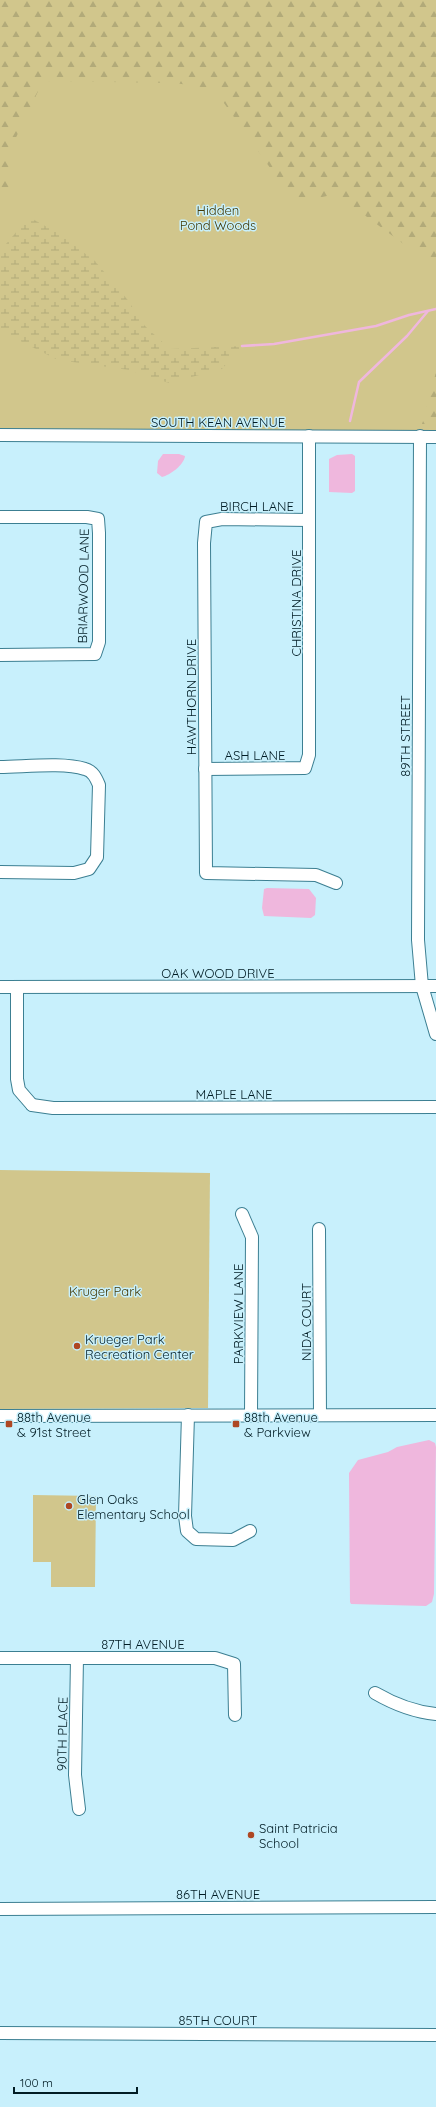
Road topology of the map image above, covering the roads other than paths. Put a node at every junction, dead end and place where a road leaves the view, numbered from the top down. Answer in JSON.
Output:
{"nodes":[{"id":1,"x":0,"y":435,"type":"edge"},
{"id":2,"x":309,"y":436,"type":"junction"},
{"id":3,"x":420,"y":436,"type":"junction"},
{"id":4,"x":436,"y":436,"type":"edge"},
{"id":5,"x":0,"y":517,"type":"edge"},
{"id":6,"x":309,"y":520,"type":"junction"},
{"id":7,"x":206,"y":522,"type":"joint"},
{"id":8,"x":0,"y":655,"type":"edge"},
{"id":9,"x":0,"y":767,"type":"edge"},
{"id":10,"x":304,"y":768,"type":"joint"},
{"id":11,"x":205,"y":769,"type":"junction"},
{"id":12,"x":0,"y":872,"type":"edge"},
{"id":13,"x":336,"y":883,"type":"dead end"},
{"id":14,"x":422,"y":986,"type":"junction"},
{"id":15,"x":436,"y":986,"type":"edge"},
{"id":16,"x":0,"y":987,"type":"edge"},
{"id":17,"x":17,"y":987,"type":"junction"},
{"id":18,"x":436,"y":1034,"type":"edge"},
{"id":19,"x":436,"y":1107,"type":"edge"},
{"id":20,"x":242,"y":1214,"type":"dead end"},
{"id":21,"x":319,"y":1229,"type":"dead end"},
{"id":22,"x":188,"y":1415,"type":"junction"},
{"id":23,"x":251,"y":1415,"type":"junction"},
{"id":24,"x":320,"y":1415,"type":"junction"},
{"id":25,"x":436,"y":1415,"type":"edge"},
{"id":26,"x":0,"y":1416,"type":"edge"},
{"id":27,"x":250,"y":1531,"type":"dead end"},
{"id":28,"x":0,"y":1658,"type":"edge"},
{"id":29,"x":77,"y":1658,"type":"junction"},
{"id":30,"x":375,"y":1693,"type":"dead end"},
{"id":31,"x":436,"y":1714,"type":"edge"},
{"id":32,"x":234,"y":1715,"type":"dead end"},
{"id":33,"x":79,"y":1809,"type":"dead end"},
{"id":34,"x":436,"y":1907,"type":"edge"},
{"id":35,"x":0,"y":1908,"type":"edge"},
{"id":36,"x":0,"y":2033,"type":"edge"},
{"id":37,"x":436,"y":2034,"type":"edge"}],
"edges":[{"from":1,"to":2,"type":"street","name":"SOUTH KEAN AVENUE"},
{"from":2,"to":3,"type":"street","name":"SOUTH KEAN AVENUE"},
{"from":2,"to":6,"type":"street","name":"CHRISTINA DRIVE"},
{"from":3,"to":4,"type":"street","name":"SOUTH KEAN AVENUE"},
{"from":3,"to":14,"type":"street","name":"89TH STREET"},
{"from":5,"to":8,"type":"street","name":"BRIARWOOD LANE"},
{"from":6,"to":7,"type":"street","name":"BIRCH LANE"},
{"from":6,"to":10,"type":"street","name":"CHRISTINA DRIVE"},
{"from":7,"to":11,"type":"street","name":"HAWTHORN DRIVE"},
{"from":9,"to":12,"type":"street"},
{"from":10,"to":11,"type":"street","name":"ASH LANE"},
{"from":11,"to":13,"type":"street","name":"HAWTHORN DRIVE"},
{"from":14,"to":15,"type":"street","name":"OAK WOOD DRIVE"},
{"from":14,"to":17,"type":"street","name":"OAK WOOD DRIVE"},
{"from":14,"to":18,"type":"street","name":"89TH STREET"},
{"from":16,"to":17,"type":"street","name":"OAK WOOD DRIVE"},
{"from":17,"to":19,"type":"street","name":"MAPLE LANE"},
{"from":20,"to":23,"type":"street","name":"PARKVIEW LANE"},
{"from":21,"to":24,"type":"street","name":"NIDA COURT"},
{"from":22,"to":23,"type":"street"},
{"from":22,"to":26,"type":"street"},
{"from":22,"to":27,"type":"street"},
{"from":23,"to":24,"type":"street"},
{"from":24,"to":25,"type":"street"},
{"from":28,"to":29,"type":"street","name":"87TH AVENUE"},
{"from":29,"to":32,"type":"street","name":"87TH AVENUE"},
{"from":29,"to":33,"type":"street","name":"90TH PLACE"},
{"from":30,"to":31,"type":"street"},
{"from":34,"to":35,"type":"street","name":"86TH AVENUE"},
{"from":36,"to":37,"type":"street","name":"85TH COURT"}]}
